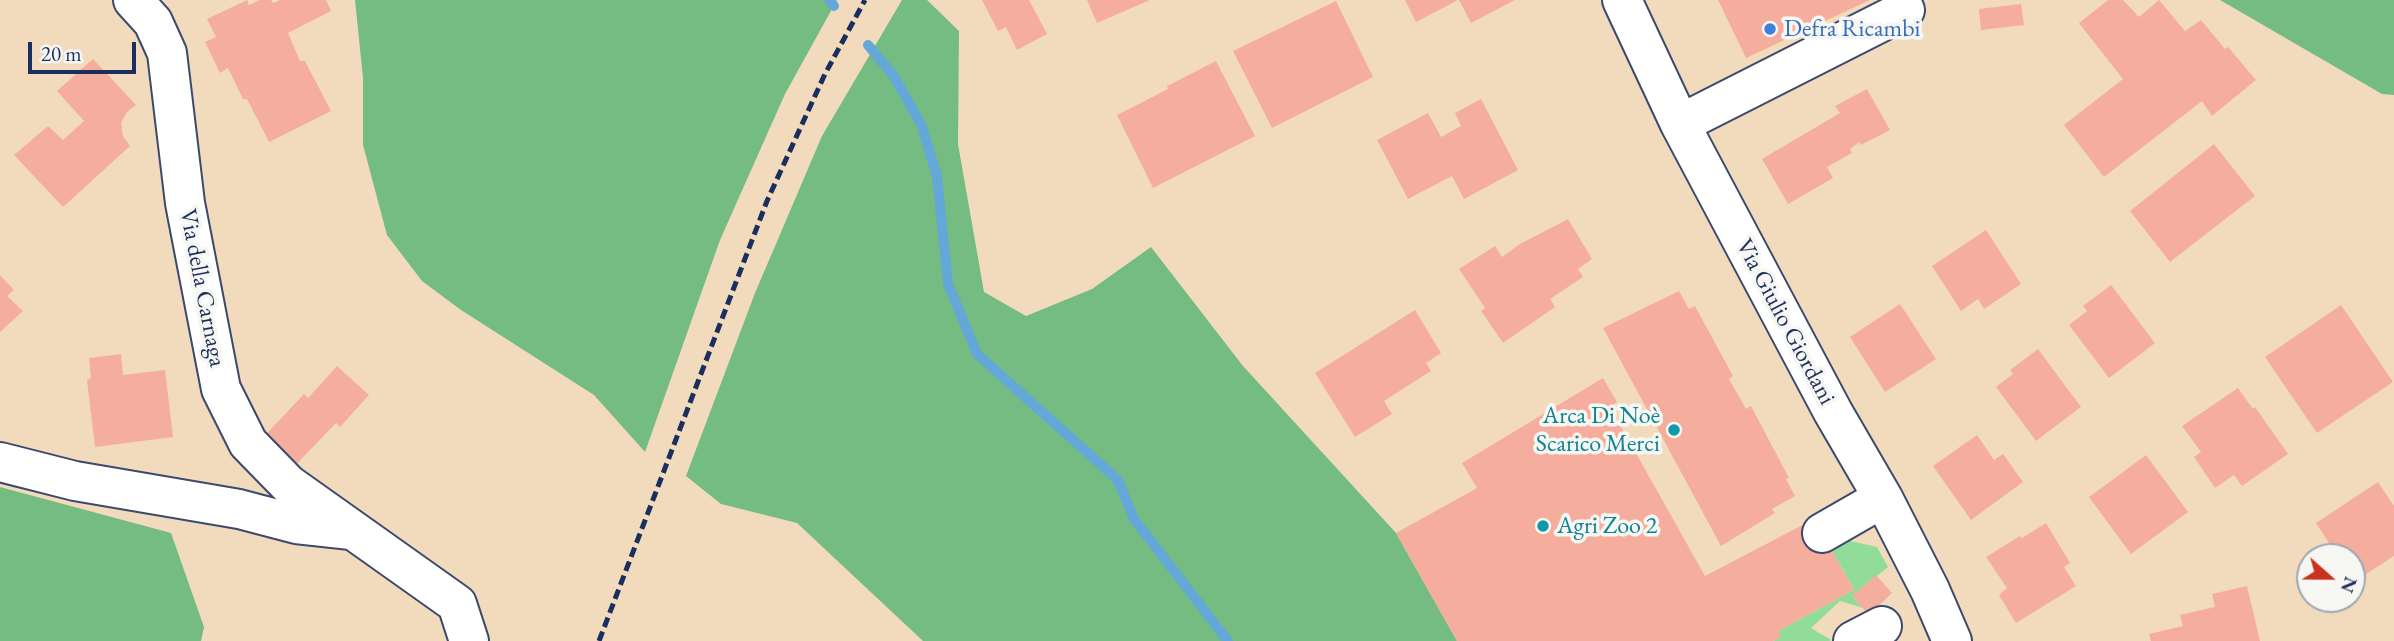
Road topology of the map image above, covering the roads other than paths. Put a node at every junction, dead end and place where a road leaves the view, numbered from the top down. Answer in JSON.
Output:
{"nodes":[{"id":1,"x":133,"y":0,"type":"edge"},
{"id":2,"x":1622,"y":0,"type":"edge"},
{"id":3,"x":1905,"y":10,"type":"dead end"},
{"id":4,"x":1680,"y":124,"type":"junction"},
{"id":5,"x":0,"y":463,"type":"edge"},
{"id":6,"x":1883,"y":499,"type":"junction"},
{"id":7,"x":354,"y":530,"type":"junction"},
{"id":8,"x":1822,"y":533,"type":"dead end"},
{"id":9,"x":459,"y":639,"type":"edge"},
{"id":10,"x":1952,"y":641,"type":"edge"}],
"edges":[{"from":1,"to":7,"type":"street","name":"Via della Carnaga"},
{"from":2,"to":4,"type":"street","name":"Via Giulio Giordani"},
{"from":3,"to":4,"type":"street"},
{"from":4,"to":6,"type":"street","name":"Via Giulio Giordani"},
{"from":5,"to":7,"type":"street","name":"Via della Carnaga"},
{"from":6,"to":8,"type":"street"},
{"from":6,"to":10,"type":"street","name":"Via Giulio Giordani"},
{"from":7,"to":9,"type":"street","name":"Via della Carnaga"}]}
